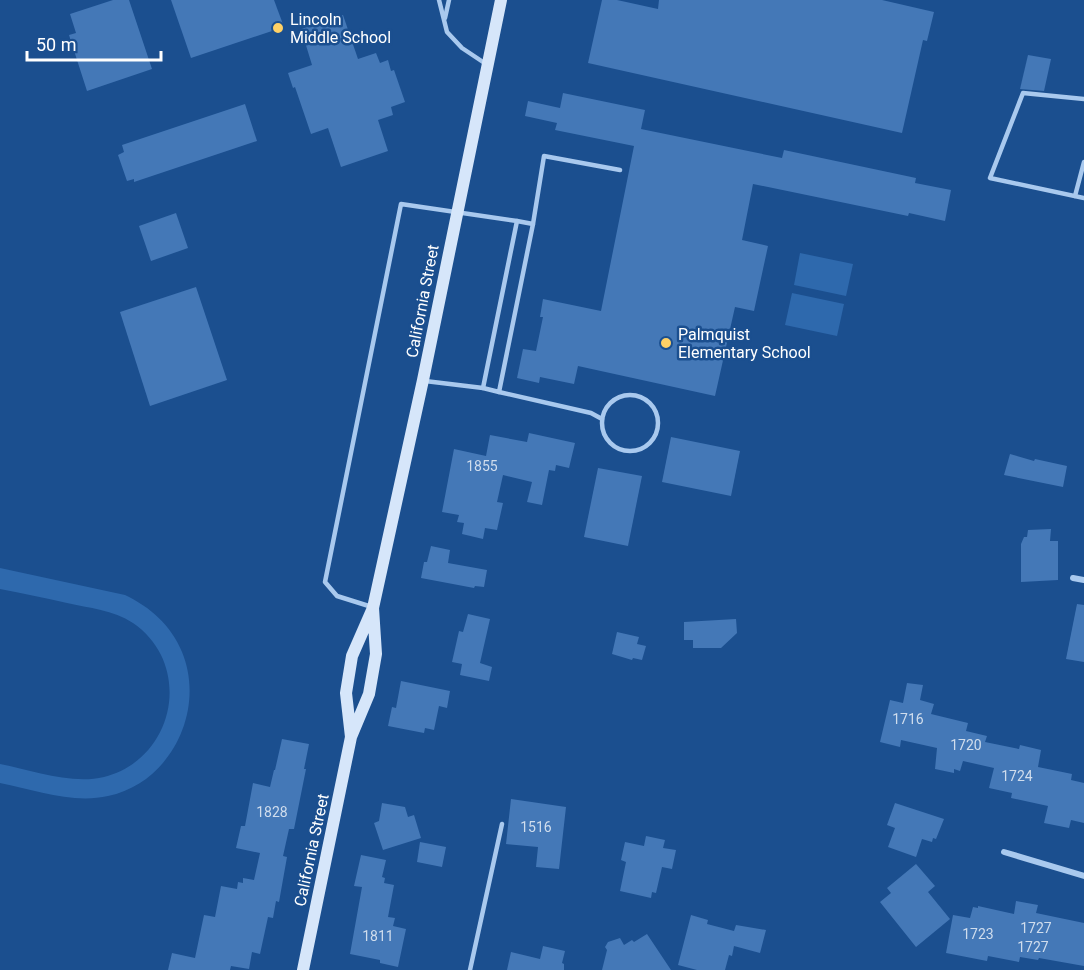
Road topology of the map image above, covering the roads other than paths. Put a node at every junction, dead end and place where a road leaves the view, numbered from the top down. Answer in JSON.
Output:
{"nodes":[{"id":1,"x":439,"y":0,"type":"edge"},
{"id":2,"x":449,"y":0,"type":"edge"},
{"id":3,"x":501,"y":0,"type":"edge"},
{"id":4,"x":444,"y":21,"type":"junction"},
{"id":5,"x":488,"y":65,"type":"junction"},
{"id":6,"x":1084,"y":99,"type":"edge"},
{"id":7,"x":1084,"y":162,"type":"edge"},
{"id":8,"x":620,"y":170,"type":"dead end"},
{"id":9,"x":1075,"y":196,"type":"junction"},
{"id":10,"x":1084,"y":198,"type":"edge"},
{"id":11,"x":456,"y":213,"type":"junction"},
{"id":12,"x":517,"y":221,"type":"junction"},
{"id":13,"x":533,"y":224,"type":"junction"},
{"id":14,"x":423,"y":380,"type":"junction"},
{"id":15,"x":483,"y":388,"type":"junction"},
{"id":16,"x":499,"y":392,"type":"junction"},
{"id":17,"x":602,"y":419,"type":"junction"},
{"id":18,"x":1073,"y":578,"type":"dead end"},
{"id":19,"x":1084,"y":580,"type":"edge"},
{"id":20,"x":373,"y":608,"type":"junction"},
{"id":21,"x":351,"y":736,"type":"junction"},
{"id":22,"x":502,"y":824,"type":"dead end"},
{"id":23,"x":1004,"y":852,"type":"dead end"},
{"id":24,"x":1084,"y":876,"type":"edge"},
{"id":25,"x":303,"y":970,"type":"edge"},
{"id":26,"x":470,"y":970,"type":"edge"}],
"edges":[{"from":1,"to":4,"type":"lane"},
{"from":2,"to":4,"type":"lane"},
{"from":3,"to":5,"type":"main road","name":"California Street"},
{"from":4,"to":5,"type":"lane"},
{"from":5,"to":11,"type":"main road","name":"California Street"},
{"from":6,"to":9,"type":"lane"},
{"from":7,"to":9,"type":"lane"},
{"from":8,"to":13,"type":"lane"},
{"from":9,"to":10,"type":"lane"},
{"from":11,"to":12,"type":"lane"},
{"from":11,"to":14,"type":"main road","name":"California Street"},
{"from":11,"to":20,"type":"lane"},
{"from":12,"to":13,"type":"lane"},
{"from":12,"to":15,"type":"lane"},
{"from":13,"to":16,"type":"lane"},
{"from":14,"to":15,"type":"lane"},
{"from":14,"to":20,"type":"main road","name":"California Street"},
{"from":15,"to":16,"type":"lane"},
{"from":16,"to":17,"type":"lane"},
{"from":17,"to":17,"type":"lane"},
{"from":18,"to":19,"type":"street"},
{"from":20,"to":21,"type":"main road","name":"California Street"},
{"from":20,"to":21,"type":"main road","name":"California Street"},
{"from":21,"to":25,"type":"main road","name":"California Street"},
{"from":22,"to":26,"type":"lane"},
{"from":23,"to":24,"type":"street"}]}
